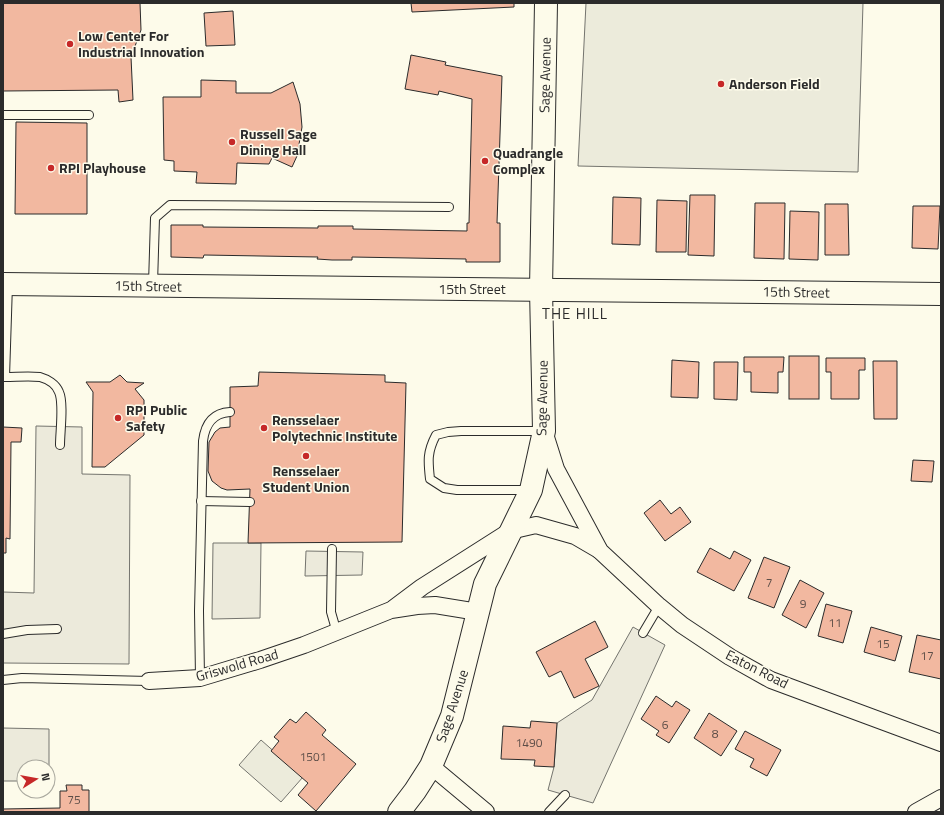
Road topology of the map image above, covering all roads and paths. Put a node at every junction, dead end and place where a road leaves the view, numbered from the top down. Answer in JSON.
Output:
{"nodes":[{"id":1,"x":546,"y":3,"type":"edge"},
{"id":2,"x":3,"y":115,"type":"edge"},
{"id":3,"x":89,"y":115,"type":"dead end"},
{"id":4,"x":449,"y":207,"type":"dead end"},
{"id":5,"x":5,"y":284,"type":"edge"},
{"id":6,"x":153,"y":286,"type":"junction"},
{"id":7,"x":541,"y":289,"type":"junction"},
{"id":8,"x":941,"y":294,"type":"edge"},
{"id":9,"x":4,"y":377,"type":"edge"},
{"id":10,"x":230,"y":412,"type":"dead end"},
{"id":11,"x":544,"y":431,"type":"junction"},
{"id":12,"x":60,"y":445,"type":"dead end"},
{"id":13,"x":531,"y":490,"type":"junction"},
{"id":14,"x":201,"y":501,"type":"junction"},
{"id":15,"x":250,"y":502,"type":"dead end"},
{"id":16,"x":510,"y":531,"type":"junction"},
{"id":17,"x":332,"y":549,"type":"dead end"},
{"id":18,"x":600,"y":551,"type":"junction"},
{"id":19,"x":659,"y":606,"type":"junction"},
{"id":20,"x":391,"y":610,"type":"junction"},
{"id":21,"x":478,"y":612,"type":"junction"},
{"id":22,"x":57,"y":629,"type":"dead end"},
{"id":23,"x":337,"y":633,"type":"junction"},
{"id":24,"x":643,"y":633,"type":"dead end"},
{"id":25,"x":3,"y":634,"type":"edge"},
{"id":26,"x":200,"y":678,"type":"junction"},
{"id":27,"x":3,"y":680,"type":"edge"},
{"id":28,"x":149,"y":681,"type":"joint"},
{"id":29,"x":941,"y":743,"type":"edge"},
{"id":30,"x":431,"y":766,"type":"junction"},
{"id":31,"x":565,"y":795,"type":"dead end"},
{"id":32,"x":941,"y":798,"type":"edge"},
{"id":33,"x":399,"y":812,"type":"edge"},
{"id":34,"x":486,"y":812,"type":"edge"},
{"id":35,"x":549,"y":812,"type":"edge"},
{"id":36,"x":916,"y":812,"type":"edge"}],
"edges":[{"from":1,"to":7,"type":"street","name":"Sage Avenue"},
{"from":2,"to":3,"type":"lane"},
{"from":4,"to":6,"type":"lane"},
{"from":5,"to":6,"type":"street","name":"15th Street"},
{"from":5,"to":9,"type":"lane"},
{"from":6,"to":7,"type":"street","name":"15th Street"},
{"from":7,"to":8,"type":"street","name":"15th Street"},
{"from":7,"to":11,"type":"street","name":"Sage Avenue"},
{"from":9,"to":12,"type":"lane"},
{"from":10,"to":14,"type":"lane"},
{"from":11,"to":13,"type":"street","name":"Sage Avenue"},
{"from":11,"to":13,"type":"lane"},
{"from":11,"to":18,"type":"street","name":"Eaton Road"},
{"from":13,"to":16,"type":"street","name":"Sage Avenue"},
{"from":14,"to":15,"type":"lane"},
{"from":14,"to":26,"type":"lane"},
{"from":16,"to":18,"type":"street","name":"Eaton Road"},
{"from":16,"to":20,"type":"street","name":"Griswold Road"},
{"from":16,"to":21,"type":"street","name":"Sage Avenue"},
{"from":17,"to":23,"type":"lane"},
{"from":18,"to":19,"type":"street","name":"Eaton Road"},
{"from":19,"to":24,"type":"lane"},
{"from":19,"to":29,"type":"street","name":"Eaton Road"},
{"from":20,"to":21,"type":"street","name":"Griswold Road"},
{"from":20,"to":23,"type":"street","name":"Griswold Road"},
{"from":21,"to":30,"type":"street","name":"Sage Avenue"},
{"from":22,"to":25,"type":"lane"},
{"from":23,"to":26,"type":"street","name":"Griswold Road"},
{"from":26,"to":28,"type":"street","name":"Griswold Road"},
{"from":27,"to":28,"type":"lane","name":"Griswold Road"},
{"from":30,"to":33,"type":"street","name":"Sage Avenue"},
{"from":30,"to":34,"type":"street"},
{"from":31,"to":35,"type":"lane"},
{"from":32,"to":36,"type":"street"}]}
